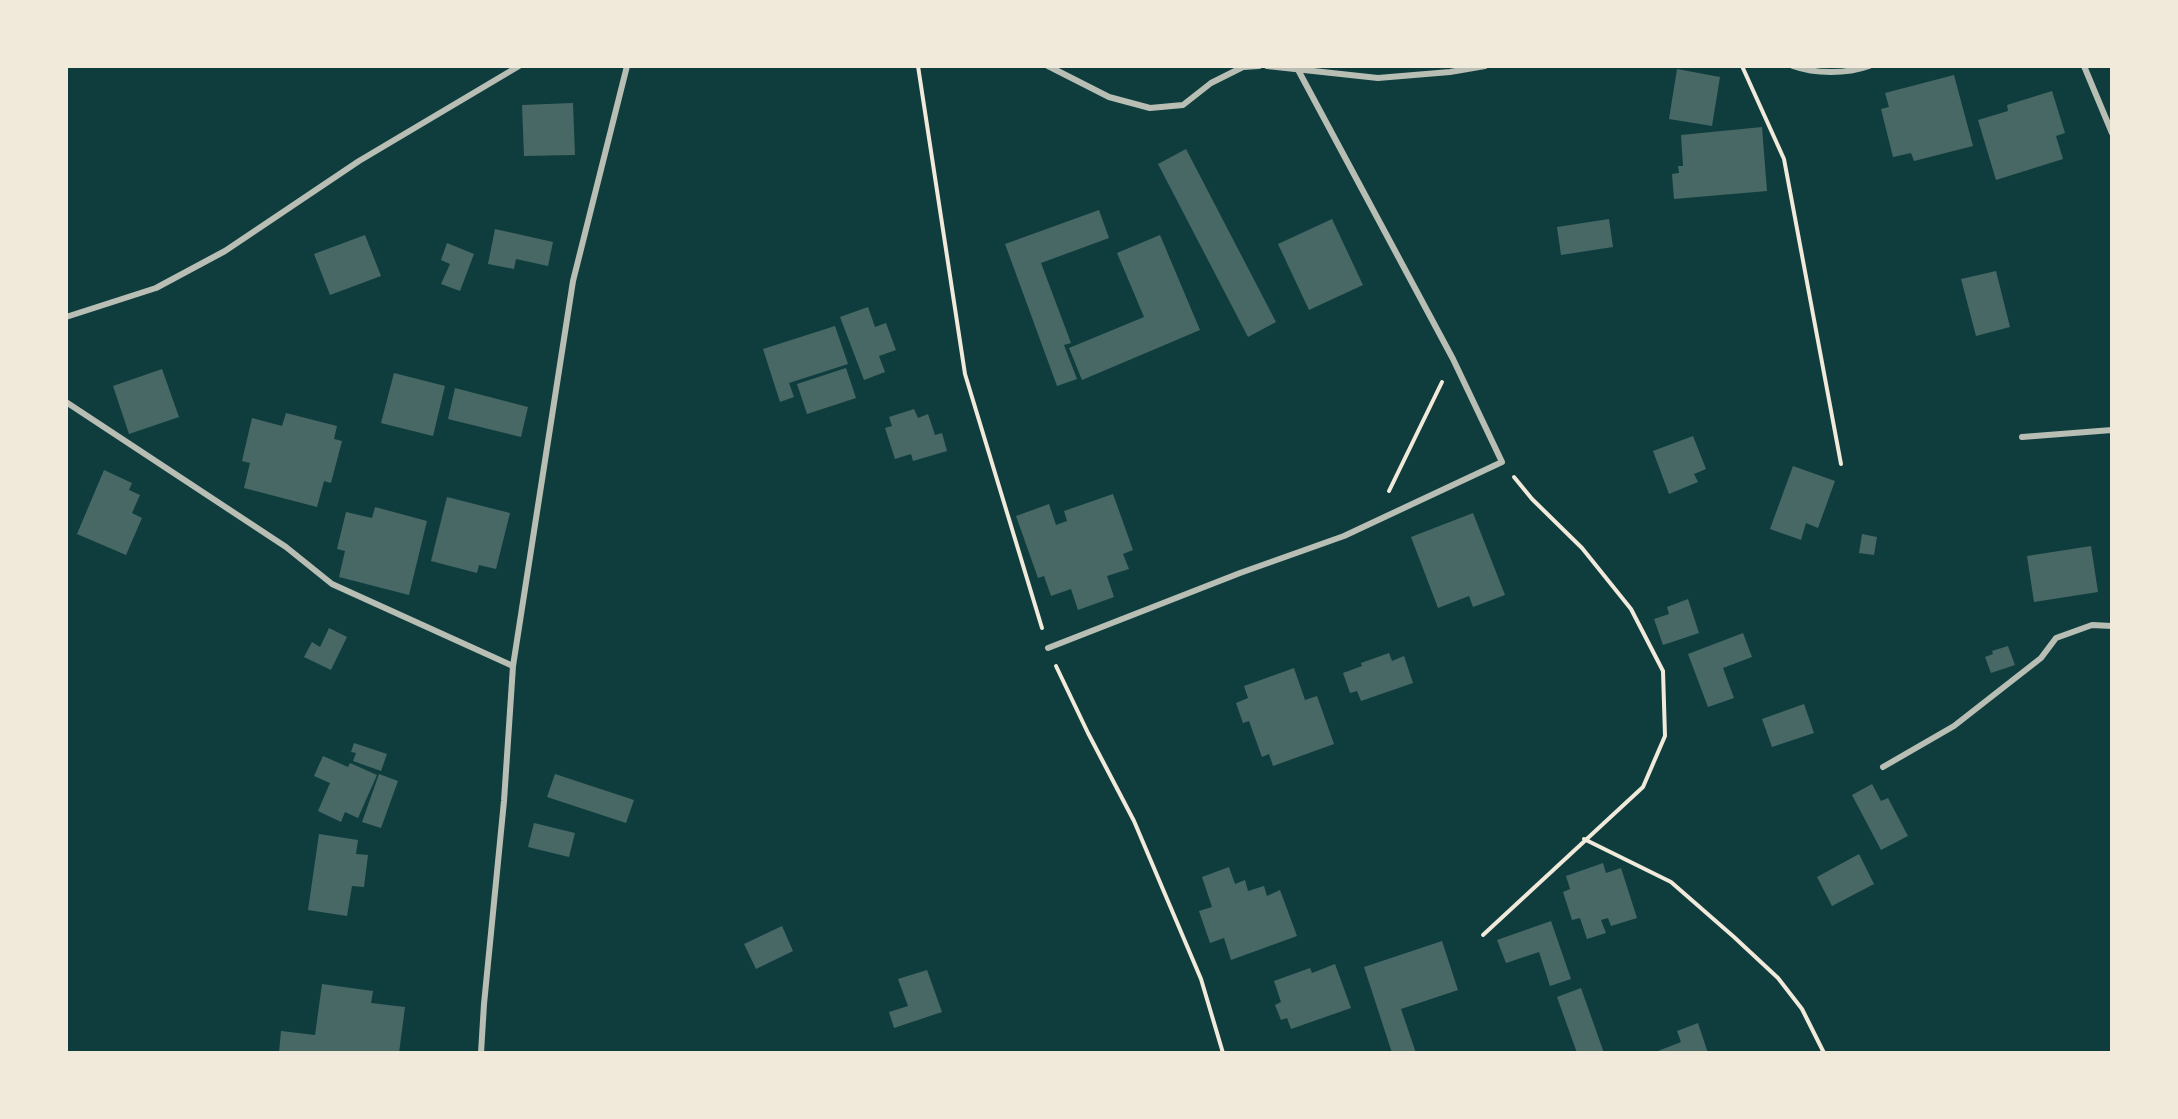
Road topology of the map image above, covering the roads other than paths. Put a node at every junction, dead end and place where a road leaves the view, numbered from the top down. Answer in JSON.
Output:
{"nodes":[{"id":1,"x":518,"y":66,"type":"edge"},
{"id":2,"x":627,"y":66,"type":"edge"},
{"id":3,"x":1047,"y":66,"type":"edge"},
{"id":4,"x":1259,"y":66,"type":"edge"},
{"id":5,"x":1268,"y":66,"type":"edge"},
{"id":6,"x":1485,"y":66,"type":"edge"},
{"id":7,"x":1793,"y":66,"type":"edge"},
{"id":8,"x":1869,"y":66,"type":"edge"},
{"id":9,"x":2084,"y":66,"type":"edge"},
{"id":10,"x":1297,"y":67,"type":"edge"},
{"id":11,"x":2112,"y":133,"type":"edge"},
{"id":12,"x":66,"y":317,"type":"edge"},
{"id":13,"x":66,"y":402,"type":"edge"},
{"id":14,"x":2112,"y":430,"type":"edge"},
{"id":15,"x":2022,"y":437,"type":"dead end"},
{"id":16,"x":2112,"y":626,"type":"edge"},
{"id":17,"x":1048,"y":648,"type":"road end"},
{"id":18,"x":513,"y":666,"type":"junction"},
{"id":19,"x":1883,"y":767,"type":"dead end"},
{"id":20,"x":481,"y":1053,"type":"edge"}],
"edges":[{"from":1,"to":12,"type":"street"},
{"from":2,"to":18,"type":"street"},
{"from":3,"to":4,"type":"street"},
{"from":5,"to":10,"type":"street"},
{"from":6,"to":10,"type":"street"},
{"from":7,"to":8,"type":"street"},
{"from":9,"to":11,"type":"street"},
{"from":10,"to":17,"type":"street"},
{"from":13,"to":18,"type":"street"},
{"from":14,"to":15,"type":"street"},
{"from":16,"to":19,"type":"street"},
{"from":18,"to":20,"type":"street"}]}
